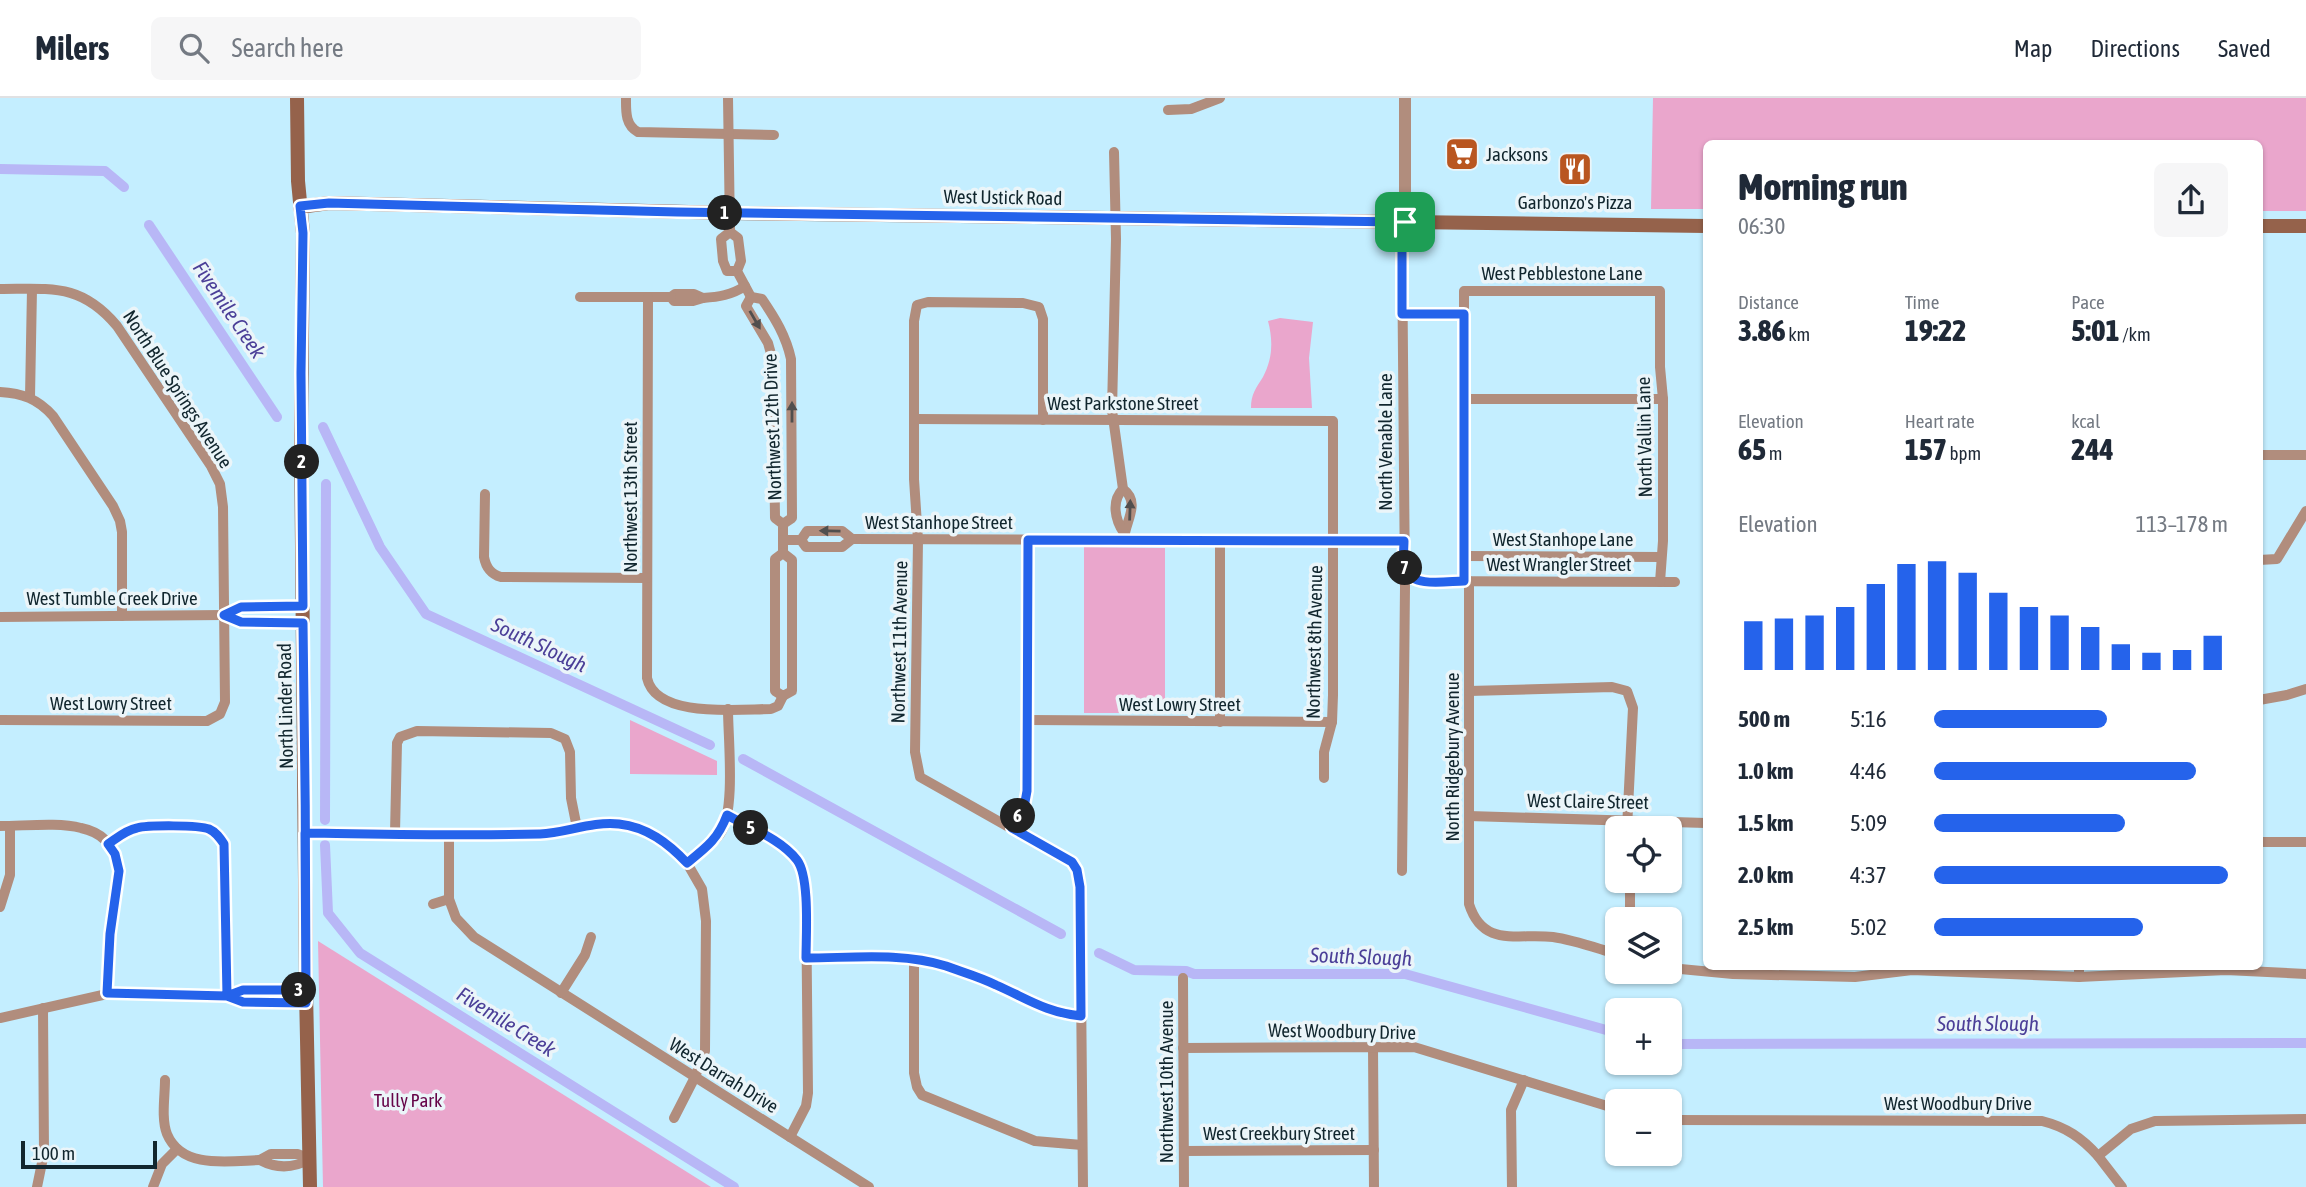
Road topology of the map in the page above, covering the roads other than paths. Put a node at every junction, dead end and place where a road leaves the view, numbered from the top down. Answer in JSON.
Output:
{"nodes":[{"id":1,"x":297,"y":98,"type":"edge"},
{"id":2,"x":626,"y":98,"type":"edge"},
{"id":3,"x":727,"y":98,"type":"edge"},
{"id":4,"x":1220,"y":98,"type":"edge"},
{"id":5,"x":1405,"y":98,"type":"edge"},
{"id":6,"x":1168,"y":110,"type":"dead end"},
{"id":7,"x":728,"y":134,"type":"junction"},
{"id":8,"x":774,"y":135,"type":"dead end"},
{"id":9,"x":1114,"y":152,"type":"dead end"},
{"id":10,"x":300,"y":206,"type":"junction"},
{"id":11,"x":729,"y":213,"type":"junction"},
{"id":12,"x":1114,"y":218,"type":"junction"},
{"id":13,"x":1405,"y":222,"type":"junction"},
{"id":14,"x":1703,"y":226,"type":"edge"},
{"id":15,"x":2263,"y":226,"type":"edge"},
{"id":16,"x":2306,"y":226,"type":"edge"},
{"id":17,"x":730,"y":232,"type":"junction"},
{"id":18,"x":737,"y":271,"type":"junction"},
{"id":19,"x":745,"y":286,"type":"junction"},
{"id":20,"x":0,"y":289,"type":"edge"},
{"id":21,"x":32,"y":289,"type":"junction"},
{"id":22,"x":1660,"y":290,"type":"joint"},
{"id":23,"x":1464,"y":291,"type":"joint"},
{"id":24,"x":580,"y":297,"type":"dead end"},
{"id":25,"x":648,"y":297,"type":"junction"},
{"id":26,"x":751,"y":297,"type":"junction"},
{"id":27,"x":1402,"y":314,"type":"junction"},
{"id":28,"x":1464,"y":314,"type":"junction"},
{"id":29,"x":0,"y":393,"type":"edge"},
{"id":30,"x":30,"y":397,"type":"junction"},
{"id":31,"x":1464,"y":399,"type":"junction"},
{"id":32,"x":1663,"y":399,"type":"junction"},
{"id":33,"x":914,"y":419,"type":"junction"},
{"id":34,"x":1043,"y":420,"type":"junction"},
{"id":35,"x":1113,"y":420,"type":"junction"},
{"id":36,"x":1333,"y":421,"type":"joint"},
{"id":37,"x":2263,"y":455,"type":"edge"},
{"id":38,"x":2306,"y":456,"type":"edge"},
{"id":39,"x":1123,"y":489,"type":"junction"},
{"id":40,"x":485,"y":494,"type":"dead end"},
{"id":41,"x":2306,"y":511,"type":"edge"},
{"id":42,"x":783,"y":524,"type":"junction"},
{"id":43,"x":1124,"y":537,"type":"junction"},
{"id":44,"x":852,"y":539,"type":"junction"},
{"id":45,"x":783,"y":540,"type":"junction"},
{"id":46,"x":801,"y":540,"type":"junction"},
{"id":47,"x":918,"y":540,"type":"junction"},
{"id":48,"x":1028,"y":540,"type":"junction"},
{"id":49,"x":1220,"y":541,"type":"junction"},
{"id":50,"x":1333,"y":541,"type":"junction"},
{"id":51,"x":1404,"y":541,"type":"junction"},
{"id":52,"x":783,"y":553,"type":"junction"},
{"id":53,"x":1464,"y":556,"type":"junction"},
{"id":54,"x":1661,"y":557,"type":"junction"},
{"id":55,"x":2263,"y":561,"type":"edge"},
{"id":56,"x":1405,"y":570,"type":"junction"},
{"id":57,"x":647,"y":578,"type":"junction"},
{"id":58,"x":1466,"y":581,"type":"junction"},
{"id":59,"x":1660,"y":582,"type":"junction"},
{"id":60,"x":1675,"y":582,"type":"dead end"},
{"id":61,"x":303,"y":606,"type":"junction"},
{"id":62,"x":224,"y":615,"type":"junction"},
{"id":63,"x":122,"y":616,"type":"junction"},
{"id":64,"x":0,"y":617,"type":"edge"},
{"id":65,"x":303,"y":623,"type":"junction"},
{"id":66,"x":2306,"y":689,"type":"edge"},
{"id":67,"x":1469,"y":691,"type":"junction"},
{"id":68,"x":783,"y":696,"type":"junction"},
{"id":69,"x":2263,"y":700,"type":"edge"},
{"id":70,"x":729,"y":709,"type":"junction"},
{"id":71,"x":220,"y":714,"type":"joint"},
{"id":72,"x":0,"y":720,"type":"edge"},
{"id":73,"x":1028,"y":720,"type":"junction"},
{"id":74,"x":1220,"y":722,"type":"junction"},
{"id":75,"x":1332,"y":722,"type":"junction"},
{"id":76,"x":1324,"y":778,"type":"dead end"},
{"id":77,"x":727,"y":815,"type":"junction"},
{"id":78,"x":1469,"y":816,"type":"junction"},
{"id":79,"x":1627,"y":816,"type":"edge"},
{"id":80,"x":1605,"y":823,"type":"edge"},
{"id":81,"x":1682,"y":823,"type":"edge"},
{"id":82,"x":1703,"y":823,"type":"edge"},
{"id":83,"x":5,"y":826,"type":"edge"},
{"id":84,"x":577,"y":828,"type":"junction"},
{"id":85,"x":1012,"y":828,"type":"junction"},
{"id":86,"x":305,"y":833,"type":"junction"},
{"id":87,"x":395,"y":834,"type":"junction"},
{"id":88,"x":449,"y":834,"type":"junction"},
{"id":89,"x":2263,"y":842,"type":"edge"},
{"id":90,"x":2306,"y":842,"type":"edge"},
{"id":91,"x":108,"y":844,"type":"junction"},
{"id":92,"x":687,"y":863,"type":"junction"},
{"id":93,"x":1402,"y":871,"type":"dead end"},
{"id":94,"x":449,"y":899,"type":"junction"},
{"id":95,"x":433,"y":904,"type":"dead end"},
{"id":96,"x":0,"y":908,"type":"edge"},
{"id":97,"x":591,"y":937,"type":"dead end"},
{"id":98,"x":1605,"y":951,"type":"edge"},
{"id":99,"x":806,"y":958,"type":"junction"},
{"id":100,"x":914,"y":959,"type":"junction"},
{"id":101,"x":1682,"y":968,"type":"edge"},
{"id":102,"x":1703,"y":969,"type":"edge"},
{"id":103,"x":1734,"y":970,"type":"edge"},
{"id":104,"x":2079,"y":971,"type":"edge"},
{"id":105,"x":2306,"y":974,"type":"edge"},
{"id":106,"x":1183,"y":978,"type":"dead end"},
{"id":107,"x":107,"y":993,"type":"junction"},
{"id":108,"x":561,"y":993,"type":"junction"},
{"id":109,"x":227,"y":996,"type":"junction"},
{"id":110,"x":306,"y":997,"type":"junction"},
{"id":111,"x":43,"y":1008,"type":"junction"},
{"id":112,"x":1081,"y":1016,"type":"junction"},
{"id":113,"x":0,"y":1018,"type":"edge"},
{"id":114,"x":1373,"y":1047,"type":"junction"},
{"id":115,"x":1183,"y":1048,"type":"junction"},
{"id":116,"x":695,"y":1077,"type":"junction"},
{"id":117,"x":164,"y":1080,"type":"dead end"},
{"id":118,"x":1524,"y":1080,"type":"junction"},
{"id":119,"x":1605,"y":1106,"type":"edge"},
{"id":120,"x":674,"y":1118,"type":"dead end"},
{"id":121,"x":2306,"y":1119,"type":"edge"},
{"id":122,"x":1682,"y":1120,"type":"edge"},
{"id":123,"x":790,"y":1137,"type":"junction"},
{"id":124,"x":1082,"y":1145,"type":"junction"},
{"id":125,"x":177,"y":1149,"type":"junction"},
{"id":126,"x":1374,"y":1150,"type":"junction"},
{"id":127,"x":1184,"y":1152,"type":"junction"},
{"id":128,"x":2098,"y":1156,"type":"junction"},
{"id":129,"x":310,"y":1159,"type":"junction"},
{"id":130,"x":37,"y":1187,"type":"edge"},
{"id":131,"x":153,"y":1187,"type":"edge"},
{"id":132,"x":310,"y":1187,"type":"edge"},
{"id":133,"x":869,"y":1187,"type":"edge"},
{"id":134,"x":1083,"y":1187,"type":"edge"},
{"id":135,"x":1184,"y":1187,"type":"edge"},
{"id":136,"x":1374,"y":1187,"type":"edge"},
{"id":137,"x":1512,"y":1187,"type":"edge"},
{"id":138,"x":2122,"y":1187,"type":"edge"}],
"edges":[{"from":1,"to":10,"type":"main road","name":"North Linder Road"},
{"from":2,"to":7,"type":"street"},
{"from":3,"to":7,"type":"street","name":"Northwest 12th Drive"},
{"from":4,"to":6,"type":"street"},
{"from":5,"to":13,"type":"street"},
{"from":7,"to":8,"type":"street"},
{"from":7,"to":11,"type":"street","name":"Northwest 12th Drive"},
{"from":9,"to":12,"type":"street"},
{"from":10,"to":11,"type":"main road","name":"West Ustick Road"},
{"from":10,"to":61,"type":"main road","name":"North Linder Road"},
{"from":11,"to":12,"type":"main road","name":"West Ustick Road"},
{"from":11,"to":17,"type":"street","name":"Northwest 12th Drive"},
{"from":12,"to":13,"type":"main road","name":"West Ustick Road"},
{"from":12,"to":35,"type":"street"},
{"from":13,"to":14,"type":"main road","name":"West Ustick Road"},
{"from":13,"to":27,"type":"street","name":"North Venable Lane"},
{"from":15,"to":16,"type":"main road"},
{"from":17,"to":18,"type":"street","name":"Northwest 12th Drive"},
{"from":17,"to":18,"type":"street","name":"Northwest 12th Drive"},
{"from":18,"to":19,"type":"street","name":"Northwest 12th Drive"},
{"from":19,"to":25,"type":"street"},
{"from":19,"to":26,"type":"street","name":"Northwest 12th Drive"},
{"from":20,"to":21,"type":"street"},
{"from":21,"to":30,"type":"street"},
{"from":21,"to":62,"type":"street","name":"North Blue Springs Avenue"},
{"from":22,"to":23,"type":"street","name":"West Pebblestone Lane"},
{"from":22,"to":32,"type":"street","name":"North Vallin Lane"},
{"from":23,"to":28,"type":"street","name":"North Ridgebury Avenue"},
{"from":24,"to":25,"type":"street"},
{"from":25,"to":57,"type":"street","name":"Northwest 13th Street"},
{"from":26,"to":42,"type":"street","name":"Northwest 12th Drive","one_way":true},
{"from":42,"to":26,"type":"street","name":"Northwest 12th Drive","one_way":true},
{"from":27,"to":28,"type":"street"},
{"from":27,"to":51,"type":"street","name":"North Venable Lane"},
{"from":28,"to":31,"type":"street","name":"North Ridgebury Avenue"},
{"from":29,"to":30,"type":"street"},
{"from":30,"to":63,"type":"street"},
{"from":31,"to":32,"type":"street"},
{"from":31,"to":53,"type":"street","name":"North Ridgebury Avenue"},
{"from":32,"to":54,"type":"street","name":"North Vallin Lane"},
{"from":33,"to":34,"type":"street","name":"West Parkstone Street"},
{"from":33,"to":34,"type":"street","name":"Northwest 11th Avenue"},
{"from":33,"to":47,"type":"street","name":"Northwest 11th Avenue"},
{"from":34,"to":35,"type":"street","name":"West Parkstone Street"},
{"from":35,"to":36,"type":"street","name":"West Parkstone Street"},
{"from":35,"to":39,"type":"street"},
{"from":36,"to":50,"type":"street","name":"Northwest 8th Avenue"},
{"from":37,"to":38,"type":"street"},
{"from":39,"to":43,"type":"street"},
{"from":43,"to":39,"type":"street","one_way":true},
{"from":40,"to":57,"type":"street"},
{"from":41,"to":55,"type":"street"},
{"from":42,"to":45,"type":"street","name":"Northwest 12th Drive"},
{"from":43,"to":48,"type":"street","name":"West Stanhope Street"},
{"from":43,"to":49,"type":"street","name":"West Stanhope Street"},
{"from":44,"to":46,"type":"street","name":"West Stanhope Street"},
{"from":44,"to":46,"type":"street","name":"West Stanhope Street","one_way":true},
{"from":44,"to":47,"type":"street","name":"West Stanhope Street"},
{"from":45,"to":46,"type":"street","name":"West Stanhope Street"},
{"from":45,"to":52,"type":"street","name":"Northwest 12th Drive"},
{"from":47,"to":48,"type":"street","name":"West Stanhope Street"},
{"from":47,"to":85,"type":"street","name":"Northwest 11th Avenue"},
{"from":48,"to":73,"type":"street"},
{"from":49,"to":50,"type":"street","name":"West Stanhope Street"},
{"from":49,"to":74,"type":"street"},
{"from":50,"to":51,"type":"street","name":"West Stanhope Street"},
{"from":50,"to":75,"type":"street","name":"Northwest 8th Avenue"},
{"from":51,"to":56,"type":"street","name":"North Venable Lane"},
{"from":52,"to":68,"type":"street","name":"Northwest 12th Drive"},
{"from":52,"to":68,"type":"street","name":"Northwest 12th Drive"},
{"from":53,"to":54,"type":"street","name":"West Stanhope Lane"},
{"from":53,"to":58,"type":"street","name":"North Ridgebury Avenue"},
{"from":54,"to":59,"type":"street","name":"North Vallin Lane"},
{"from":56,"to":58,"type":"street","name":"West Wrangler Street"},
{"from":56,"to":93,"type":"street","name":"North Venable Lane"},
{"from":57,"to":70,"type":"street","name":"Northwest 13th Street"},
{"from":58,"to":59,"type":"street","name":"West Wrangler Street"},
{"from":58,"to":67,"type":"street","name":"North Ridgebury Avenue"},
{"from":59,"to":60,"type":"street","name":"West Wrangler Street"},
{"from":61,"to":62,"type":"street","name":"West Tumble Creek Drive"},
{"from":61,"to":65,"type":"main road","name":"North Linder Road"},
{"from":62,"to":63,"type":"street","name":"West Tumble Creek Drive"},
{"from":62,"to":65,"type":"street","name":"West Tumble Creek Drive"},
{"from":62,"to":71,"type":"street","name":"North Blue Springs Avenue"},
{"from":63,"to":64,"type":"street","name":"West Tumble Creek Drive"},
{"from":65,"to":86,"type":"main road","name":"North Linder Road"},
{"from":66,"to":69,"type":"street"},
{"from":67,"to":78,"type":"street","name":"North Ridgebury Avenue"},
{"from":67,"to":79,"type":"street"},
{"from":68,"to":70,"type":"street"},
{"from":70,"to":77,"type":"street"},
{"from":71,"to":72,"type":"street","name":"West Lowry Street"},
{"from":73,"to":74,"type":"street","name":"West Lowry Street"},
{"from":73,"to":85,"type":"street"},
{"from":74,"to":75,"type":"street","name":"West Lowry Street"},
{"from":75,"to":76,"type":"street","name":"Northwest 8th Avenue"},
{"from":77,"to":92,"type":"street"},
{"from":77,"to":99,"type":"street"},
{"from":78,"to":80,"type":"street","name":"West Claire Street"},
{"from":78,"to":98,"type":"street","name":"North Ridgebury Avenue"},
{"from":81,"to":82,"type":"street","name":"West Claire Street"},
{"from":83,"to":91,"type":"street"},
{"from":83,"to":96,"type":"street"},
{"from":84,"to":87,"type":"street"},
{"from":84,"to":88,"type":"street"},
{"from":84,"to":92,"type":"street"},
{"from":85,"to":112,"type":"street"},
{"from":86,"to":87,"type":"street"},
{"from":86,"to":110,"type":"main road","name":"North Linder Road"},
{"from":87,"to":88,"type":"street"},
{"from":88,"to":94,"type":"street","name":"West Darrah Drive"},
{"from":89,"to":90,"type":"street"},
{"from":91,"to":107,"type":"street"},
{"from":91,"to":109,"type":"street"},
{"from":92,"to":116,"type":"street"},
{"from":94,"to":95,"type":"street"},
{"from":94,"to":108,"type":"street","name":"West Darrah Drive"},
{"from":97,"to":108,"type":"street"},
{"from":99,"to":100,"type":"street"},
{"from":99,"to":123,"type":"street"},
{"from":100,"to":112,"type":"street"},
{"from":100,"to":124,"type":"street"},
{"from":101,"to":102,"type":"street"},
{"from":103,"to":104,"type":"street"},
{"from":104,"to":105,"type":"street"},
{"from":106,"to":115,"type":"street","name":"Northwest 10th Avenue"},
{"from":107,"to":109,"type":"street"},
{"from":107,"to":111,"type":"street"},
{"from":108,"to":116,"type":"street","name":"West Darrah Drive"},
{"from":109,"to":110,"type":"street"},
{"from":110,"to":129,"type":"main road","name":"North Linder Road"},
{"from":111,"to":113,"type":"street"},
{"from":111,"to":130,"type":"street"},
{"from":112,"to":124,"type":"street"},
{"from":114,"to":115,"type":"street","name":"West Woodbury Drive"},
{"from":114,"to":118,"type":"street","name":"West Woodbury Drive"},
{"from":114,"to":126,"type":"street"},
{"from":115,"to":127,"type":"street","name":"Northwest 10th Avenue"},
{"from":116,"to":120,"type":"street"},
{"from":116,"to":123,"type":"street","name":"West Darrah Drive"},
{"from":117,"to":125,"type":"street"},
{"from":118,"to":119,"type":"street","name":"West Woodbury Drive"},
{"from":118,"to":137,"type":"street"},
{"from":121,"to":128,"type":"street"},
{"from":122,"to":128,"type":"street","name":"West Woodbury Drive"},
{"from":123,"to":133,"type":"street","name":"West Darrah Drive"},
{"from":124,"to":134,"type":"street"},
{"from":125,"to":129,"type":"street"},
{"from":125,"to":131,"type":"street"},
{"from":126,"to":127,"type":"street","name":"West Creekbury Street"},
{"from":126,"to":136,"type":"street"},
{"from":127,"to":135,"type":"street","name":"Northwest 10th Avenue"},
{"from":128,"to":138,"type":"street","name":"West Woodbury Drive"},
{"from":129,"to":132,"type":"main road","name":"North Linder Road"}]}
